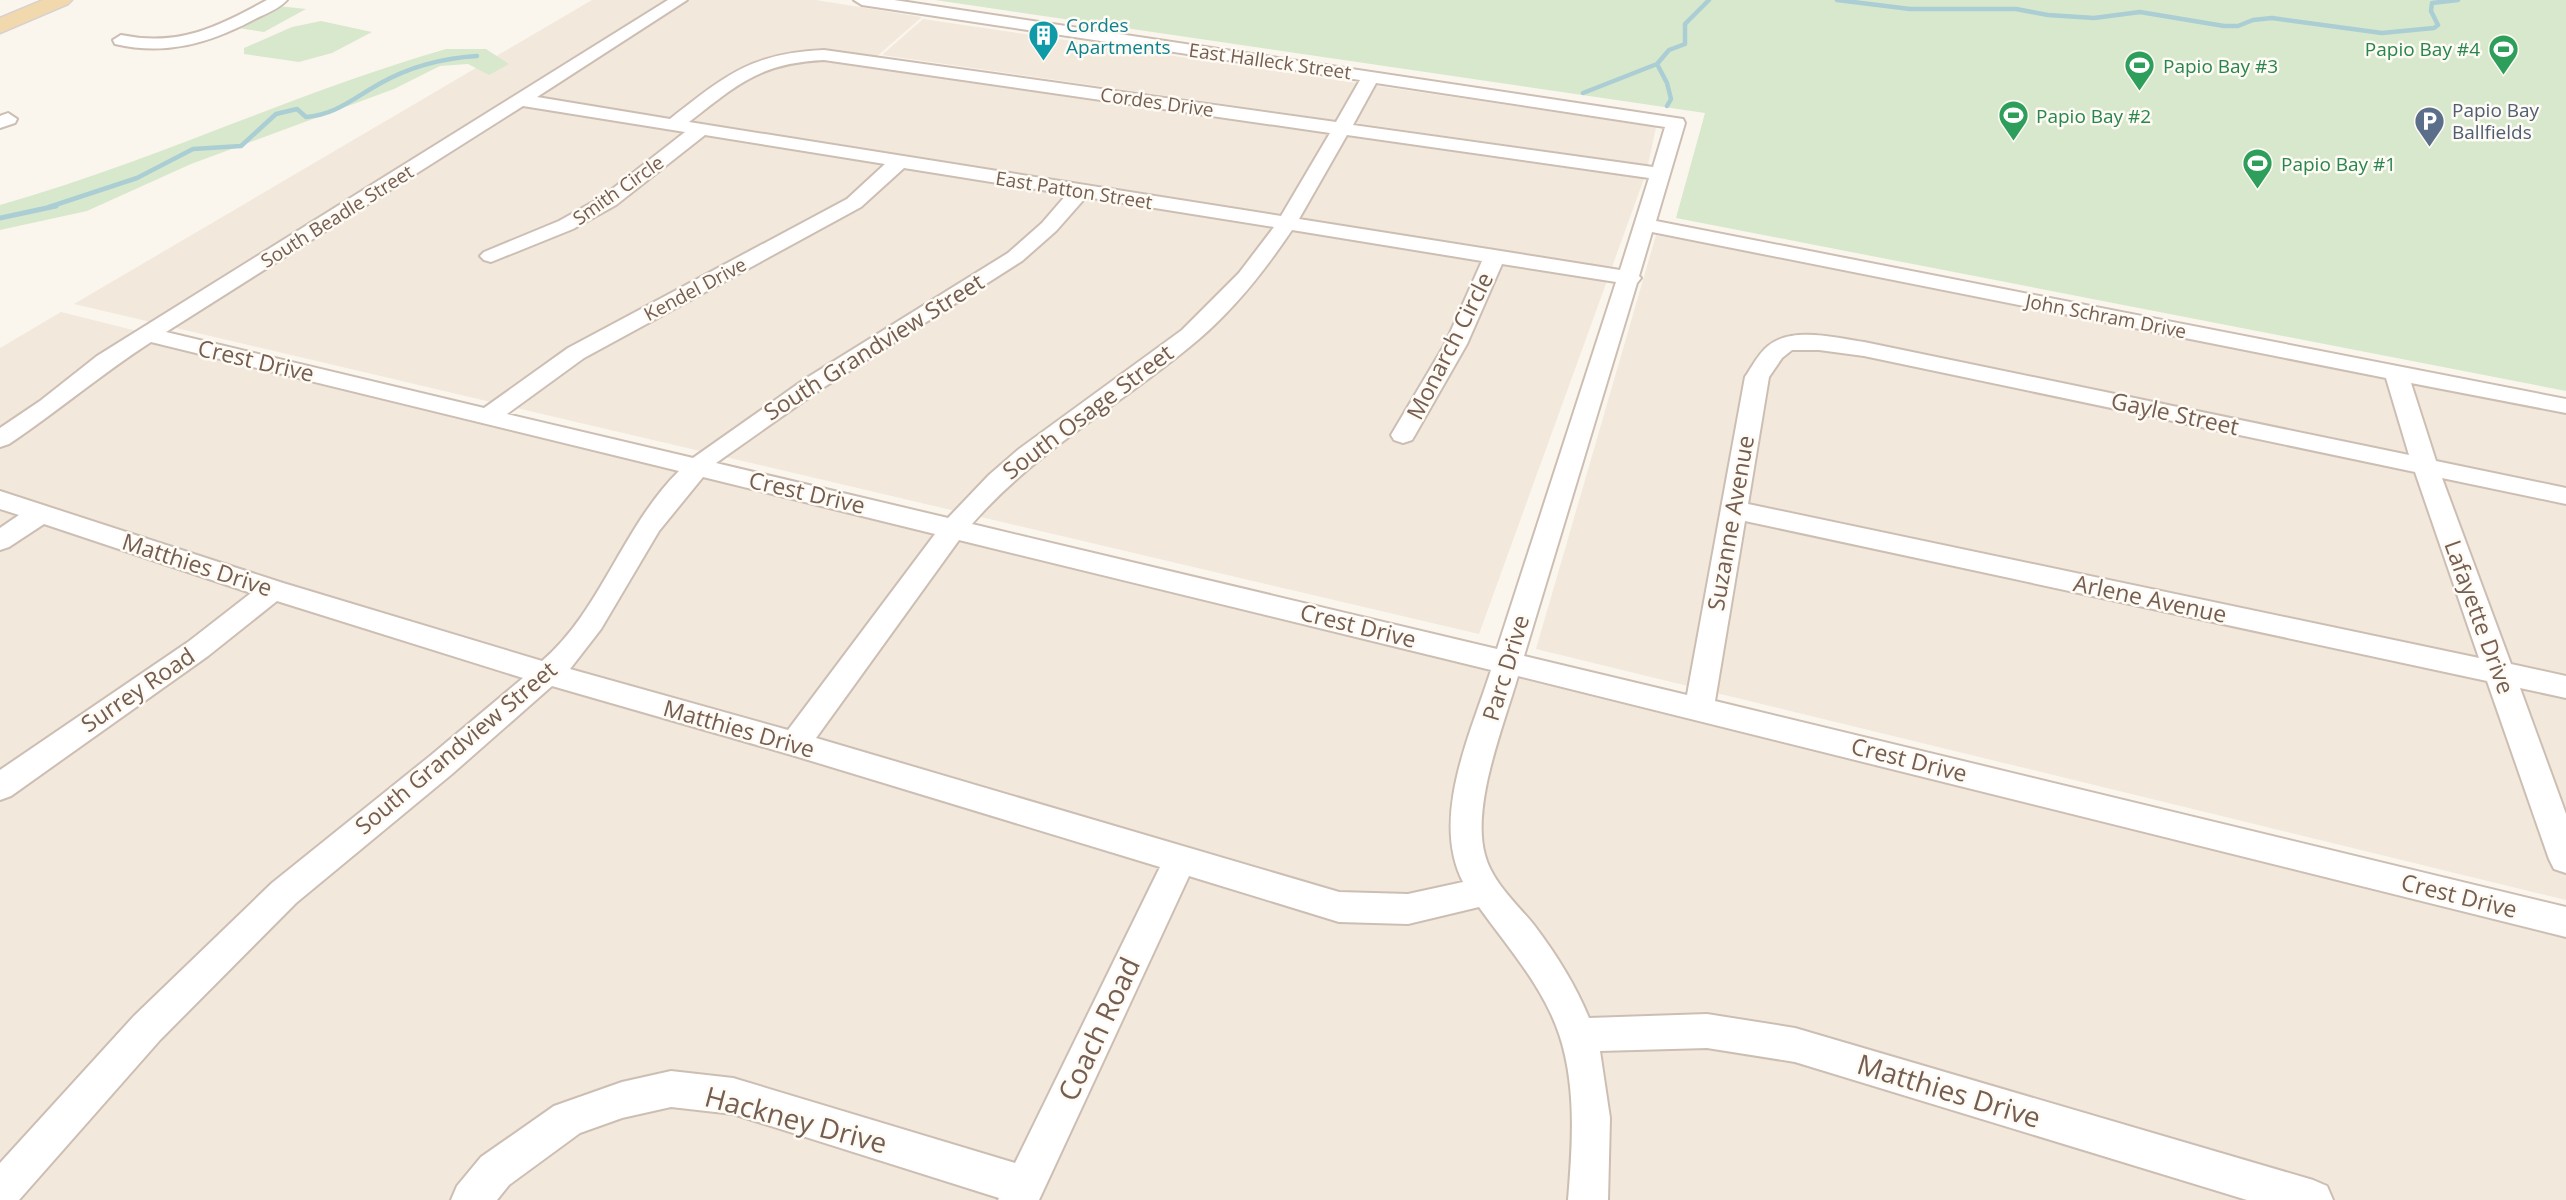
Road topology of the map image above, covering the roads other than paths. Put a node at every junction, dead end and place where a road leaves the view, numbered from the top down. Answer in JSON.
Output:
{"nodes":[{"id":1,"x":61,"y":0,"type":"edge"},
{"id":2,"x":279,"y":0,"type":"edge"},
{"id":3,"x":679,"y":0,"type":"edge"},
{"id":4,"x":862,"y":0,"type":"edge"},
{"id":5,"x":0,"y":26,"type":"edge"},
{"id":6,"x":121,"y":40,"type":"dead end"},
{"id":7,"x":1371,"y":76,"type":"junction"},
{"id":8,"x":519,"y":100,"type":"junction"},
{"id":9,"x":1676,"y":123,"type":"joint"},
{"id":10,"x":673,"y":125,"type":"junction"},
{"id":11,"x":1341,"y":128,"type":"junction"},
{"id":12,"x":700,"y":130,"type":"junction"},
{"id":13,"x":899,"y":162,"type":"junction"},
{"id":14,"x":1661,"y":174,"type":"junction"},
{"id":15,"x":1080,"y":191,"type":"junction"},
{"id":16,"x":1286,"y":223,"type":"junction"},
{"id":17,"x":1646,"y":225,"type":"junction"},
{"id":18,"x":491,"y":256,"type":"dead end"},
{"id":19,"x":1495,"y":256,"type":"junction"},
{"id":20,"x":1630,"y":278,"type":"junction"},
{"id":21,"x":149,"y":335,"type":"junction"},
{"id":22,"x":1774,"y":341,"type":"joint"},
{"id":23,"x":2396,"y":373,"type":"junction"},
{"id":24,"x":2566,"y":406,"type":"edge"},
{"id":25,"x":489,"y":416,"type":"junction"},
{"id":26,"x":1403,"y":435,"type":"dead end"},
{"id":27,"x":0,"y":439,"type":"edge"},
{"id":28,"x":2424,"y":466,"type":"junction"},
{"id":29,"x":696,"y":467,"type":"junction"},
{"id":30,"x":2566,"y":496,"type":"edge"},
{"id":31,"x":0,"y":500,"type":"edge"},
{"id":32,"x":1733,"y":510,"type":"junction"},
{"id":33,"x":41,"y":513,"type":"junction"},
{"id":34,"x":953,"y":528,"type":"junction"},
{"id":35,"x":0,"y":541,"type":"edge"},
{"id":36,"x":273,"y":590,"type":"junction"},
{"id":37,"x":1508,"y":663,"type":"junction"},
{"id":38,"x":2500,"y":673,"type":"junction"},
{"id":39,"x":548,"y":674,"type":"junction"},
{"id":40,"x":2566,"y":687,"type":"edge"},
{"id":41,"x":1699,"y":709,"type":"junction"},
{"id":42,"x":795,"y":744,"type":"junction"},
{"id":43,"x":0,"y":787,"type":"edge"},
{"id":44,"x":1180,"y":859,"type":"junction"},
{"id":45,"x":2566,"y":859,"type":"edge"},
{"id":46,"x":1485,"y":891,"type":"junction"},
{"id":47,"x":2566,"y":922,"type":"edge"},
{"id":48,"x":1577,"y":1035,"type":"junction"},
{"id":49,"x":0,"y":1192,"type":"edge"},
{"id":50,"x":1021,"y":1193,"type":"edge"},
{"id":51,"x":471,"y":1200,"type":"edge"},
{"id":52,"x":1588,"y":1200,"type":"edge"},
{"id":53,"x":2313,"y":1200,"type":"edge"}],
"edges":[{"from":1,"to":5,"type":"main road"},
{"from":2,"to":6,"type":"street"},
{"from":3,"to":8,"type":"street","name":"South Beadle Street"},
{"from":4,"to":7,"type":"street","name":"East Halleck Street"},
{"from":7,"to":9,"type":"street","name":"East Halleck Street"},
{"from":7,"to":11,"type":"street","name":"South Osage Street"},
{"from":8,"to":10,"type":"street","name":"East Patton Street"},
{"from":8,"to":21,"type":"street","name":"South Beadle Street"},
{"from":9,"to":14,"type":"street","name":"Parc Drive"},
{"from":10,"to":11,"type":"street","name":"Cordes Drive"},
{"from":10,"to":12,"type":"street","name":"East Patton Street"},
{"from":11,"to":14,"type":"street","name":"Cordes Drive"},
{"from":11,"to":16,"type":"street","name":"South Osage Street"},
{"from":12,"to":13,"type":"street","name":"East Patton Street"},
{"from":12,"to":18,"type":"street","name":"Smith Circle"},
{"from":13,"to":15,"type":"street","name":"East Patton Street"},
{"from":13,"to":25,"type":"street","name":"Kendel Drive"},
{"from":14,"to":17,"type":"street","name":"Parc Drive"},
{"from":15,"to":16,"type":"street","name":"East Patton Street"},
{"from":15,"to":29,"type":"street","name":"South Grandview Street"},
{"from":16,"to":19,"type":"street","name":"East Patton Street"},
{"from":16,"to":34,"type":"street","name":"South Osage Street"},
{"from":17,"to":20,"type":"street","name":"Parc Drive"},
{"from":17,"to":23,"type":"street","name":"John Schram Drive"},
{"from":19,"to":20,"type":"street","name":"East Patton Street"},
{"from":19,"to":26,"type":"street","name":"Monarch Circle"},
{"from":20,"to":37,"type":"street","name":"Parc Drive"},
{"from":21,"to":25,"type":"street","name":"Crest Drive"},
{"from":21,"to":27,"type":"street","name":"South Beadle Street"},
{"from":22,"to":28,"type":"street","name":"Gayle Street"},
{"from":22,"to":32,"type":"street","name":"Suzanne Avenue"},
{"from":23,"to":24,"type":"street","name":"John Schram Drive"},
{"from":23,"to":28,"type":"street","name":"Lafayette Drive"},
{"from":25,"to":29,"type":"street","name":"Crest Drive"},
{"from":28,"to":30,"type":"street","name":"Gayle Street"},
{"from":28,"to":38,"type":"street","name":"Lafayette Drive"},
{"from":29,"to":34,"type":"street","name":"Crest Drive"},
{"from":29,"to":39,"type":"street","name":"South Grandview Street"},
{"from":31,"to":33,"type":"street","name":"Matthies Drive"},
{"from":32,"to":38,"type":"street","name":"Arlene Avenue"},
{"from":32,"to":41,"type":"street","name":"Suzanne Avenue"},
{"from":33,"to":35,"type":"street"},
{"from":33,"to":36,"type":"street","name":"Matthies Drive"},
{"from":34,"to":37,"type":"street","name":"Crest Drive"},
{"from":34,"to":42,"type":"street","name":"South Osage Street"},
{"from":36,"to":39,"type":"street","name":"Matthies Drive"},
{"from":36,"to":43,"type":"street","name":"Surrey Road"},
{"from":37,"to":41,"type":"street","name":"Crest Drive"},
{"from":37,"to":46,"type":"street","name":"Parc Drive"},
{"from":38,"to":40,"type":"street","name":"Arlene Avenue"},
{"from":38,"to":45,"type":"street","name":"Lafayette Drive"},
{"from":39,"to":42,"type":"street","name":"Matthies Drive"},
{"from":39,"to":49,"type":"street","name":"South Grandview Street"},
{"from":41,"to":47,"type":"street","name":"Crest Drive"},
{"from":42,"to":44,"type":"street","name":"Matthies Drive"},
{"from":44,"to":46,"type":"street","name":"Matthies Drive"},
{"from":44,"to":50,"type":"street","name":"Coach Road"},
{"from":46,"to":48,"type":"street","name":"Parc Drive"},
{"from":48,"to":52,"type":"street","name":"Parc Drive"},
{"from":48,"to":53,"type":"street","name":"Matthies Drive"},
{"from":50,"to":51,"type":"street","name":"Hackney Drive"}]}
